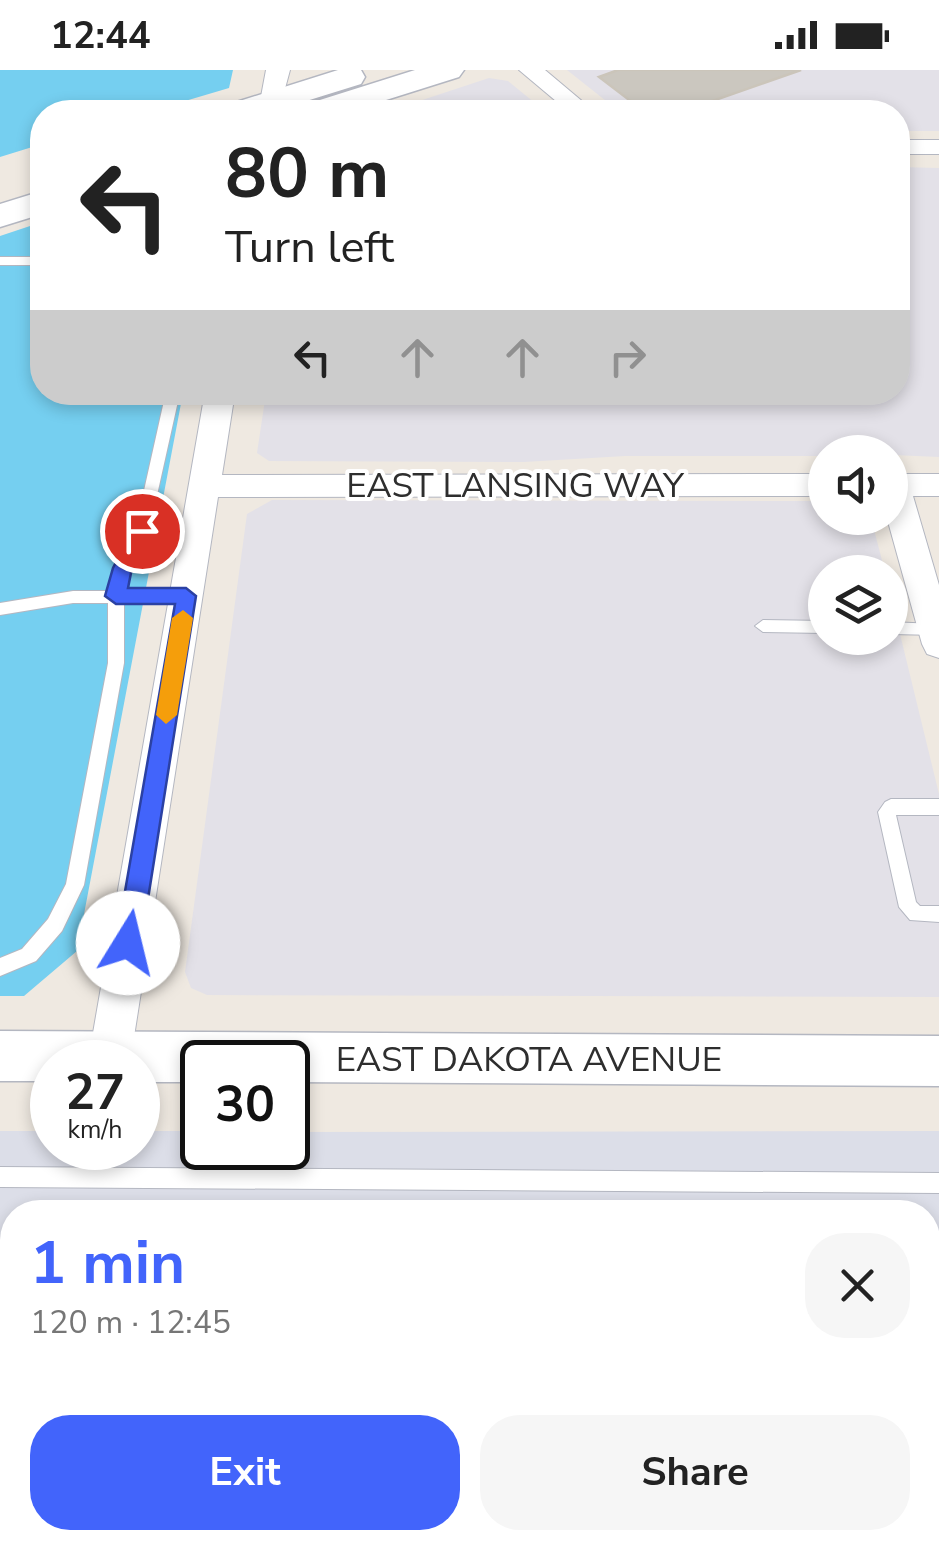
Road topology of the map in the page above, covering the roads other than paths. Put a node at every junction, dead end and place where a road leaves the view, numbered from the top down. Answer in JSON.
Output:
{"nodes":[{"id":1,"x":370,"y":70,"type":"edge"},
{"id":2,"x":404,"y":70,"type":"edge"},
{"id":3,"x":448,"y":70,"type":"edge"},
{"id":4,"x":531,"y":70,"type":"edge"},
{"id":5,"x":277,"y":95,"type":"edge"},
{"id":6,"x":354,"y":100,"type":"edge"},
{"id":7,"x":568,"y":100,"type":"edge"},
{"id":8,"x":910,"y":148,"type":"edge"},
{"id":9,"x":939,"y":148,"type":"edge"},
{"id":10,"x":30,"y":180,"type":"edge"},
{"id":11,"x":0,"y":189,"type":"edge"},
{"id":12,"x":30,"y":206,"type":"edge"},
{"id":13,"x":0,"y":216,"type":"edge"},
{"id":14,"x":0,"y":261,"type":"edge"},
{"id":15,"x":30,"y":261,"type":"edge"},
{"id":16,"x":170,"y":405,"type":"edge"},
{"id":17,"x":218,"y":405,"type":"edge"},
{"id":18,"x":908,"y":484,"type":"edge"},
{"id":19,"x":808,"y":485,"type":"edge"},
{"id":20,"x":939,"y":485,"type":"edge"},
{"id":21,"x":204,"y":486,"type":"junction"},
{"id":22,"x":907,"y":535,"type":"edge"},
{"id":23,"x":116,"y":596,"type":"junction"},
{"id":24,"x":186,"y":596,"type":"junction"},
{"id":25,"x":0,"y":609,"type":"edge"},
{"id":26,"x":763,"y":626,"type":"dead end"},
{"id":27,"x":808,"y":627,"type":"edge"},
{"id":28,"x":908,"y":631,"type":"edge"},
{"id":29,"x":937,"y":637,"type":"edge"},
{"id":30,"x":939,"y":807,"type":"edge"},
{"id":31,"x":939,"y":914,"type":"edge"},
{"id":32,"x":0,"y":967,"type":"edge"},
{"id":33,"x":113,"y":1040,"type":"edge"},
{"id":34,"x":0,"y":1056,"type":"edge"},
{"id":35,"x":30,"y":1056,"type":"edge"},
{"id":36,"x":160,"y":1056,"type":"edge"},
{"id":37,"x":939,"y":1061,"type":"edge"},
{"id":38,"x":0,"y":1177,"type":"edge"},
{"id":39,"x":939,"y":1183,"type":"edge"}],
"edges":[{"from":1,"to":5,"type":"main road"},
{"from":2,"to":5,"type":"main road"},
{"from":3,"to":6,"type":"main road"},
{"from":4,"to":7,"type":"street"},
{"from":8,"to":9,"type":"street"},
{"from":10,"to":11,"type":"main road"},
{"from":12,"to":13,"type":"main road"},
{"from":14,"to":15,"type":"lane"},
{"from":16,"to":23,"type":"lane"},
{"from":17,"to":21,"type":"street"},
{"from":18,"to":20,"type":"street"},
{"from":19,"to":21,"type":"street","name":"EAST LANSING WAY"},
{"from":21,"to":24,"type":"street"},
{"from":22,"to":29,"type":"street"},
{"from":23,"to":24,"type":"lane"},
{"from":23,"to":25,"type":"lane"},
{"from":23,"to":32,"type":"lane"},
{"from":24,"to":33,"type":"street"},
{"from":26,"to":27,"type":"lane"},
{"from":28,"to":29,"type":"lane"},
{"from":30,"to":31,"type":"lane"},
{"from":34,"to":35,"type":"street","name":"EAST DAKOTA AVENUE"},
{"from":36,"to":37,"type":"street","name":"EAST DAKOTA AVENUE"},
{"from":38,"to":39,"type":"lane"}]}
